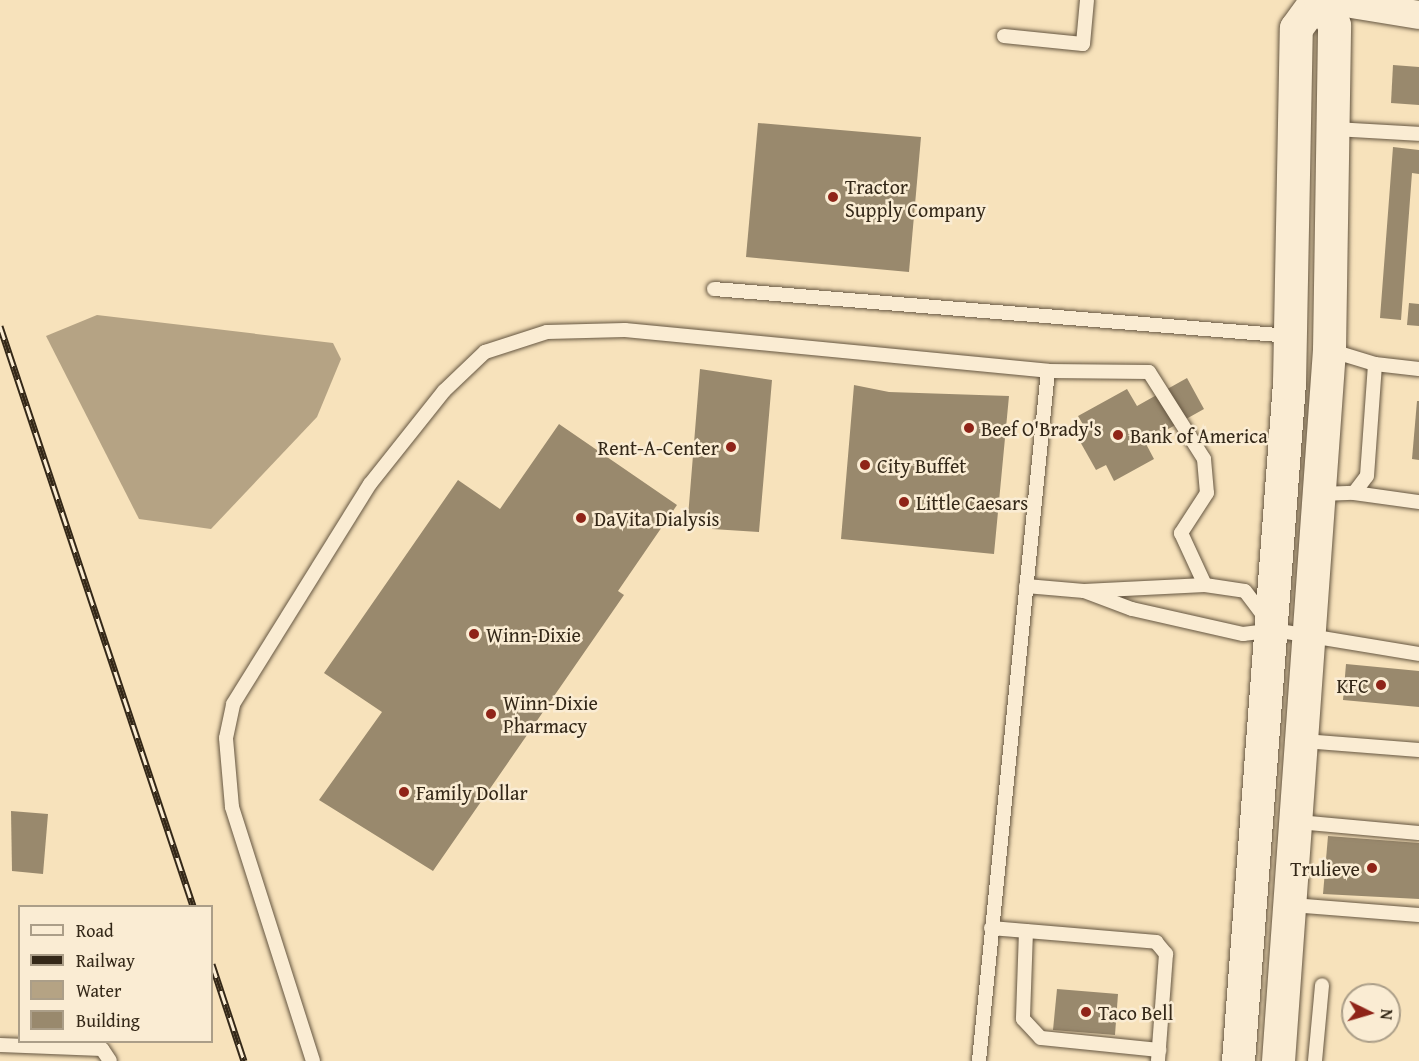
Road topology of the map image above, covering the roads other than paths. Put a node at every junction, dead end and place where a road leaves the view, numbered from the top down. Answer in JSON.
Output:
{"nodes":[{"id":1,"x":1087,"y":0,"type":"edge"},
{"id":2,"x":1318,"y":0,"type":"edge"},
{"id":3,"x":1327,"y":0,"type":"edge"},
{"id":4,"x":1419,"y":15,"type":"edge"},
{"id":5,"x":1004,"y":36,"type":"dead end"},
{"id":6,"x":1331,"y":128,"type":"junction"},
{"id":7,"x":1419,"y":134,"type":"edge"},
{"id":8,"x":714,"y":290,"type":"dead end"},
{"id":9,"x":1290,"y":336,"type":"junction"},
{"id":10,"x":1329,"y":350,"type":"junction"},
{"id":11,"x":1375,"y":364,"type":"junction"},
{"id":12,"x":1419,"y":369,"type":"edge"},
{"id":13,"x":1048,"y":371,"type":"junction"},
{"id":14,"x":1354,"y":493,"type":"junction"},
{"id":15,"x":1320,"y":494,"type":"junction"},
{"id":16,"x":1419,"y":502,"type":"edge"},
{"id":17,"x":1205,"y":585,"type":"junction"},
{"id":18,"x":1026,"y":586,"type":"junction"},
{"id":19,"x":1084,"y":591,"type":"junction"},
{"id":20,"x":1274,"y":630,"type":"junction"},
{"id":21,"x":1312,"y":638,"type":"junction"},
{"id":22,"x":1419,"y":654,"type":"edge"},
{"id":23,"x":1304,"y":741,"type":"junction"},
{"id":24,"x":1419,"y":750,"type":"edge"},
{"id":25,"x":1298,"y":822,"type":"junction"},
{"id":26,"x":1419,"y":833,"type":"edge"},
{"id":27,"x":1292,"y":905,"type":"junction"},
{"id":28,"x":1419,"y":915,"type":"edge"},
{"id":29,"x":991,"y":928,"type":"junction"},
{"id":30,"x":1026,"y":931,"type":"junction"},
{"id":31,"x":1322,"y":985,"type":"dead end"},
{"id":32,"x":0,"y":1045,"type":"edge"},
{"id":33,"x":1158,"y":1055,"type":"edge"},
{"id":34,"x":110,"y":1061,"type":"edge"},
{"id":35,"x":313,"y":1061,"type":"edge"},
{"id":36,"x":979,"y":1061,"type":"edge"},
{"id":37,"x":1238,"y":1061,"type":"edge"},
{"id":38,"x":1278,"y":1061,"type":"edge"},
{"id":39,"x":1315,"y":1061,"type":"edge"}],
"edges":[{"from":1,"to":5,"type":"lane"},
{"from":2,"to":6,"type":"main road"},
{"from":2,"to":9,"type":"main road"},
{"from":3,"to":4,"type":"street"},
{"from":6,"to":7,"type":"lane"},
{"from":6,"to":10,"type":"main road"},
{"from":8,"to":9,"type":"lane"},
{"from":9,"to":20,"type":"main road"},
{"from":10,"to":11,"type":"lane"},
{"from":10,"to":15,"type":"main road"},
{"from":11,"to":12,"type":"lane"},
{"from":11,"to":14,"type":"lane"},
{"from":13,"to":17,"type":"lane"},
{"from":13,"to":18,"type":"lane"},
{"from":13,"to":35,"type":"lane"},
{"from":14,"to":15,"type":"lane"},
{"from":14,"to":16,"type":"lane"},
{"from":15,"to":21,"type":"main road"},
{"from":17,"to":19,"type":"lane"},
{"from":17,"to":20,"type":"lane"},
{"from":18,"to":19,"type":"lane"},
{"from":18,"to":29,"type":"lane"},
{"from":19,"to":20,"type":"lane"},
{"from":20,"to":21,"type":"lane"},
{"from":20,"to":37,"type":"main road"},
{"from":21,"to":22,"type":"lane"},
{"from":21,"to":23,"type":"main road"},
{"from":23,"to":24,"type":"lane"},
{"from":23,"to":25,"type":"main road"},
{"from":25,"to":26,"type":"lane"},
{"from":25,"to":27,"type":"main road"},
{"from":27,"to":28,"type":"lane"},
{"from":27,"to":38,"type":"main road"},
{"from":29,"to":30,"type":"lane"},
{"from":29,"to":36,"type":"lane"},
{"from":30,"to":33,"type":"lane"},
{"from":30,"to":33,"type":"lane"},
{"from":31,"to":39,"type":"lane"},
{"from":32,"to":34,"type":"lane"}]}
